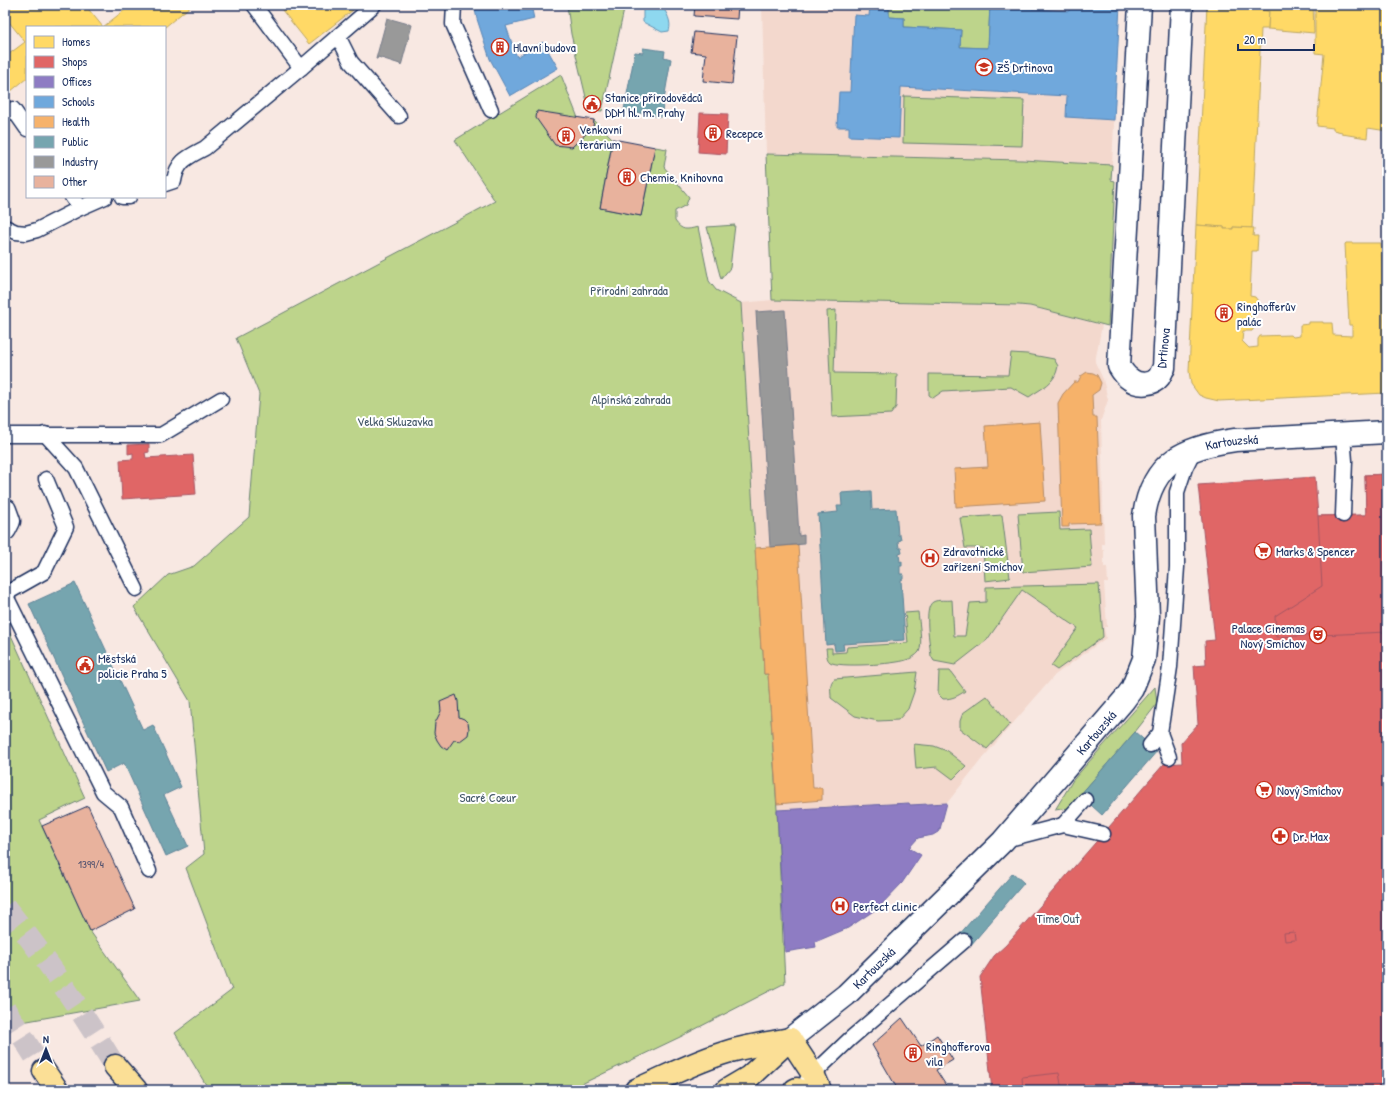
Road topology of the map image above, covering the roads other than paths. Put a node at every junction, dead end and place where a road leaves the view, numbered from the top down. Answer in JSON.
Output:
{"nodes":[{"id":1,"x":254,"y":5,"type":"edge"},
{"id":2,"x":374,"y":5,"type":"edge"},
{"id":3,"x":454,"y":5,"type":"edge"},
{"id":4,"x":1140,"y":5,"type":"edge"},
{"id":5,"x":1182,"y":5,"type":"edge"},
{"id":6,"x":338,"y":36,"type":"junction"},
{"id":7,"x":301,"y":68,"type":"junction"},
{"id":8,"x":13,"y":109,"type":"dead end"},
{"id":9,"x":491,"y":110,"type":"dead end"},
{"id":10,"x":399,"y":116,"type":"dead end"},
{"id":11,"x":26,"y":128,"type":"edge"},
{"id":12,"x":166,"y":184,"type":"edge"},
{"id":13,"x":99,"y":198,"type":"edge"},
{"id":14,"x":76,"y":202,"type":"edge"},
{"id":15,"x":5,"y":227,"type":"edge"},
{"id":16,"x":221,"y":399,"type":"dead end"},
{"id":17,"x":1387,"y":432,"type":"edge"},
{"id":18,"x":45,"y":434,"type":"junction"},
{"id":19,"x":5,"y":435,"type":"edge"},
{"id":20,"x":1343,"y":435,"type":"junction"},
{"id":21,"x":1194,"y":449,"type":"junction"},
{"id":22,"x":46,"y":479,"type":"dead end"},
{"id":23,"x":5,"y":510,"type":"edge"},
{"id":24,"x":1343,"y":515,"type":"dead end"},
{"id":25,"x":5,"y":529,"type":"edge"},
{"id":26,"x":136,"y":589,"type":"dead end"},
{"id":27,"x":5,"y":594,"type":"edge"},
{"id":28,"x":1160,"y":733,"type":"junction"},
{"id":29,"x":1150,"y":745,"type":"dead end"},
{"id":30,"x":1170,"y":757,"type":"dead end"},
{"id":31,"x":1085,"y":800,"type":"dead end"},
{"id":32,"x":1063,"y":824,"type":"junction"},
{"id":33,"x":1103,"y":834,"type":"dead end"},
{"id":34,"x":1003,"y":841,"type":"junction"},
{"id":35,"x":149,"y":871,"type":"dead end"},
{"id":36,"x":964,"y":941,"type":"dead end"},
{"id":37,"x":790,"y":1039,"type":"junction"},
{"id":38,"x":44,"y":1071,"type":"tunnel mouth"},
{"id":39,"x":804,"y":1087,"type":"edge"},
{"id":40,"x":57,"y":1090,"type":"edge"},
{"id":41,"x":126,"y":1090,"type":"edge"},
{"id":42,"x":136,"y":1090,"type":"edge"},
{"id":43,"x":636,"y":1090,"type":"edge"},
{"id":44,"x":727,"y":1090,"type":"edge"}],
"edges":[{"from":1,"to":7,"type":"lane"},
{"from":2,"to":6,"type":"lane"},
{"from":3,"to":9,"type":"lane"},
{"from":4,"to":5,"type":"main road","name":"Drtinova"},
{"from":6,"to":7,"type":"lane"},
{"from":6,"to":10,"type":"lane"},
{"from":7,"to":12,"type":"lane"},
{"from":8,"to":11,"type":"lane"},
{"from":13,"to":14,"type":"lane"},
{"from":14,"to":15,"type":"lane"},
{"from":16,"to":18,"type":"lane"},
{"from":17,"to":20,"type":"main road","name":"Kartouzská"},
{"from":18,"to":19,"type":"lane"},
{"from":18,"to":26,"type":"lane"},
{"from":20,"to":21,"type":"main road","name":"Kartouzská"},
{"from":20,"to":24,"type":"lane"},
{"from":21,"to":28,"type":"lane"},
{"from":21,"to":34,"type":"main road","name":"Kartouzská"},
{"from":22,"to":27,"type":"lane"},
{"from":23,"to":25,"type":"main road"},
{"from":27,"to":35,"type":"lane"},
{"from":28,"to":29,"type":"lane"},
{"from":28,"to":30,"type":"lane"},
{"from":31,"to":32,"type":"lane"},
{"from":32,"to":33,"type":"lane"},
{"from":32,"to":34,"type":"lane"},
{"from":34,"to":37,"type":"main road","name":"Kartouzská"},
{"from":36,"to":39,"type":"lane"},
{"from":37,"to":39,"type":"main road"},
{"from":37,"to":43,"type":"main road"},
{"from":37,"to":44,"type":"main road","name":"Kartouzská"},
{"from":38,"to":40,"type":"main road"},
{"from":41,"to":42,"type":"main road"}]}
